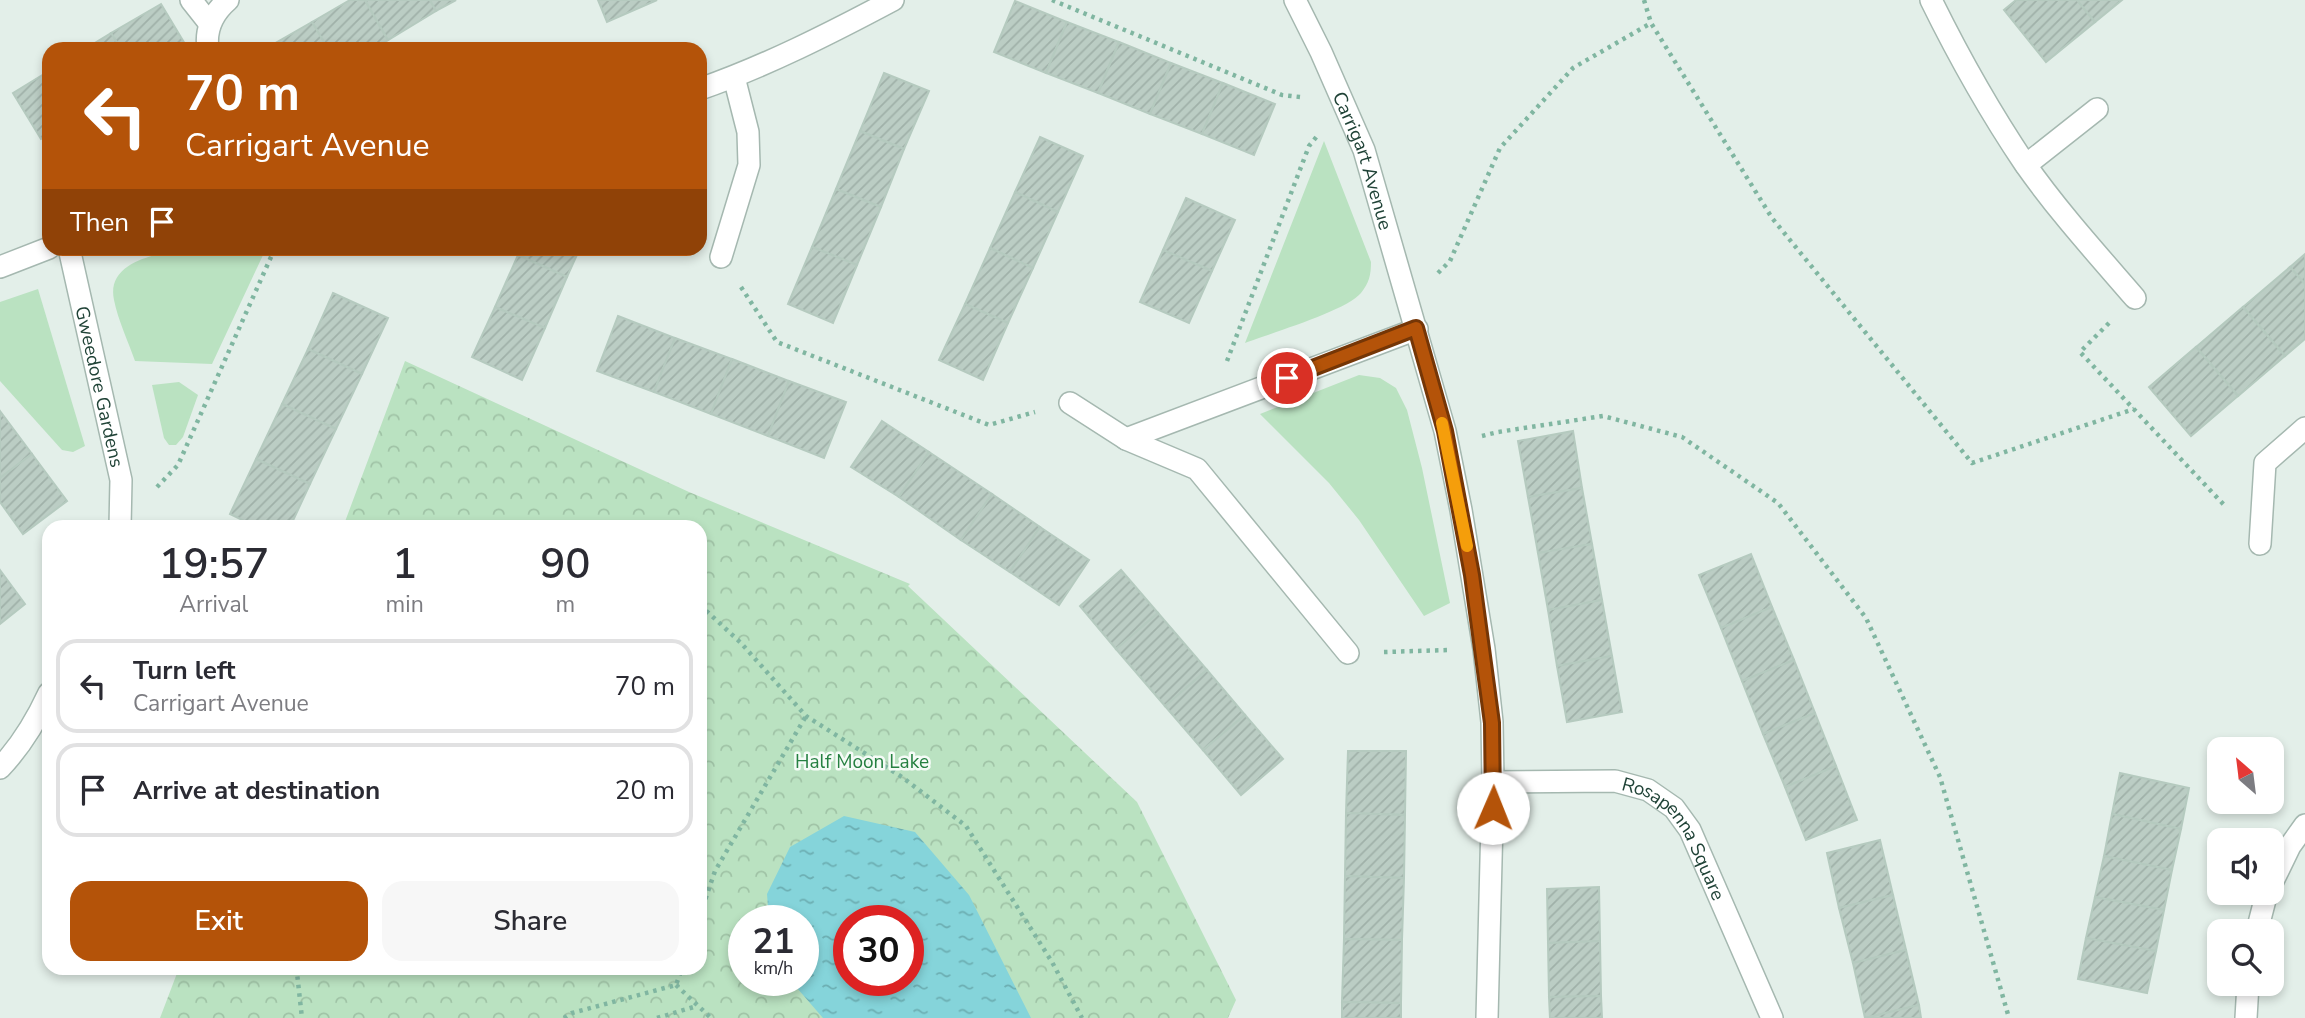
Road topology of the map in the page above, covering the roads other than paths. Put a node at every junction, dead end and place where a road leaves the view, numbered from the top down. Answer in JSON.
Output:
{"nodes":[{"id":1,"x":191,"y":0,"type":"edge"},
{"id":2,"x":228,"y":0,"type":"edge"},
{"id":3,"x":892,"y":0,"type":"edge"},
{"id":4,"x":1295,"y":0,"type":"edge"},
{"id":5,"x":1931,"y":0,"type":"edge"},
{"id":6,"x":210,"y":23,"type":"junction"},
{"id":7,"x":207,"y":42,"type":"edge"},
{"id":8,"x":734,"y":77,"type":"junction"},
{"id":9,"x":707,"y":87,"type":"edge"},
{"id":10,"x":2097,"y":109,"type":"dead end"},
{"id":11,"x":2026,"y":165,"type":"junction"},
{"id":12,"x":42,"y":251,"type":"edge"},
{"id":13,"x":71,"y":256,"type":"edge"},
{"id":14,"x":721,"y":257,"type":"road end"},
{"id":15,"x":0,"y":267,"type":"edge"},
{"id":16,"x":2134,"y":298,"type":"road end"},
{"id":17,"x":1416,"y":328,"type":"junction"},
{"id":18,"x":1070,"y":403,"type":"road end"},
{"id":19,"x":2305,"y":428,"type":"edge"},
{"id":20,"x":1126,"y":439,"type":"junction"},
{"id":21,"x":120,"y":520,"type":"edge"},
{"id":22,"x":2260,"y":544,"type":"road end"},
{"id":23,"x":1348,"y":653,"type":"road end"},
{"id":24,"x":42,"y":708,"type":"edge"},
{"id":25,"x":0,"y":768,"type":"edge"},
{"id":26,"x":1493,"y":782,"type":"junction"},
{"id":27,"x":2305,"y":825,"type":"edge"},
{"id":28,"x":2284,"y":858,"type":"edge"},
{"id":29,"x":2246,"y":996,"type":"edge"},
{"id":30,"x":1487,"y":1018,"type":"edge"},
{"id":31,"x":1772,"y":1018,"type":"edge"},
{"id":32,"x":2246,"y":1018,"type":"edge"}],
"edges":[{"from":1,"to":6,"type":"street"},
{"from":2,"to":6,"type":"street"},
{"from":3,"to":8,"type":"street"},
{"from":4,"to":17,"type":"street","name":"Carrigart Avenue"},
{"from":5,"to":11,"type":"street"},
{"from":6,"to":7,"type":"street"},
{"from":8,"to":9,"type":"street"},
{"from":8,"to":14,"type":"street"},
{"from":10,"to":11,"type":"street"},
{"from":11,"to":16,"type":"street"},
{"from":12,"to":15,"type":"street"},
{"from":13,"to":21,"type":"street","name":"Gweedore Gardens"},
{"from":17,"to":20,"type":"street"},
{"from":17,"to":26,"type":"street","name":"Carrigart Avenue"},
{"from":18,"to":20,"type":"street"},
{"from":19,"to":22,"type":"street"},
{"from":20,"to":23,"type":"street"},
{"from":24,"to":25,"type":"street"},
{"from":26,"to":30,"type":"street","name":"Carrigart Avenue"},
{"from":26,"to":31,"type":"street","name":"Rosapenna Square"},
{"from":27,"to":28,"type":"street"},
{"from":29,"to":32,"type":"street"}]}
